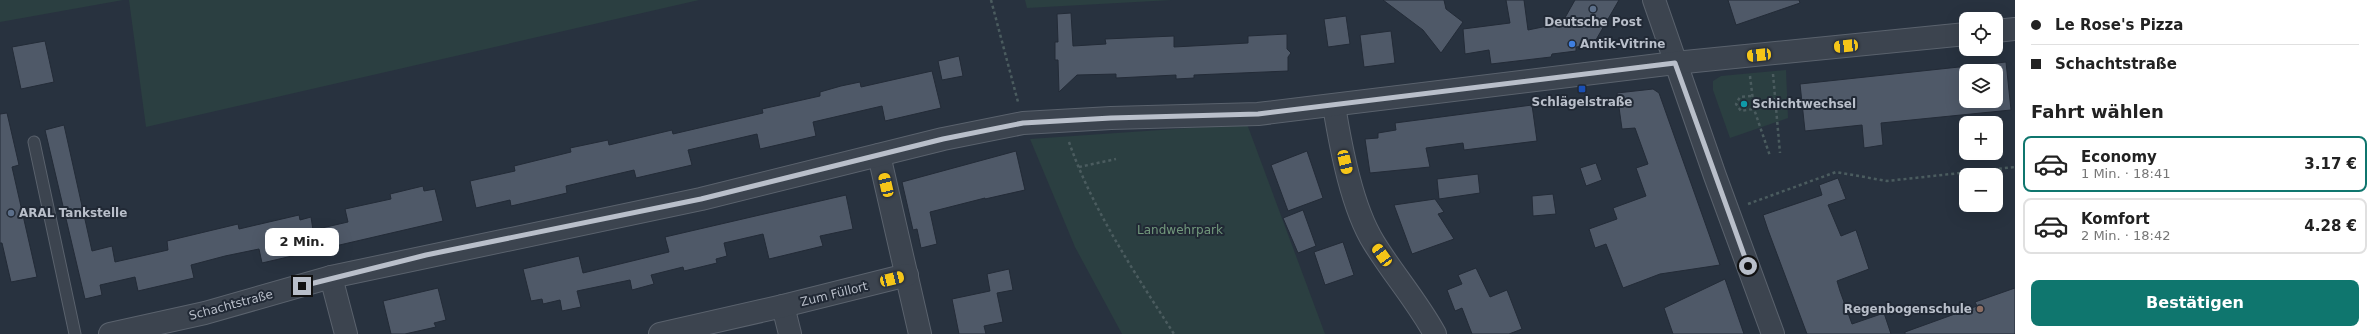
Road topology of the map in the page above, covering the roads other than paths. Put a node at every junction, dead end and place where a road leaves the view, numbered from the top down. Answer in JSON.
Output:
{"nodes":[{"id":1,"x":1654,"y":0,"type":"edge"},
{"id":2,"x":2015,"y":29,"type":"edge"},
{"id":3,"x":2003,"y":30,"type":"edge"},
{"id":4,"x":1959,"y":35,"type":"edge"},
{"id":5,"x":1675,"y":63,"type":"junction"},
{"id":6,"x":1334,"y":106,"type":"junction"},
{"id":7,"x":34,"y":142,"type":"dead end"},
{"id":8,"x":879,"y":155,"type":"junction"},
{"id":9,"x":907,"y":275,"type":"junction"},
{"id":10,"x":331,"y":277,"type":"junction"},
{"id":11,"x":783,"y":306,"type":"junction"},
{"id":12,"x":75,"y":334,"type":"edge"},
{"id":13,"x":110,"y":334,"type":"edge"},
{"id":14,"x":346,"y":334,"type":"edge"},
{"id":15,"x":660,"y":334,"type":"edge"},
{"id":16,"x":790,"y":334,"type":"edge"},
{"id":17,"x":920,"y":334,"type":"edge"},
{"id":18,"x":1434,"y":334,"type":"edge"},
{"id":19,"x":1773,"y":334,"type":"edge"}],
"edges":[{"from":1,"to":5,"type":"street"},
{"from":2,"to":3,"type":"street"},
{"from":4,"to":5,"type":"street"},
{"from":5,"to":6,"type":"street","name":"Schachtstraße"},
{"from":5,"to":19,"type":"street"},
{"from":6,"to":8,"type":"street","name":"Schachtstraße"},
{"from":6,"to":18,"type":"street"},
{"from":7,"to":12,"type":"lane"},
{"from":8,"to":9,"type":"street"},
{"from":8,"to":10,"type":"street","name":"Schachtstraße"},
{"from":9,"to":11,"type":"street","name":"Zum Füllort"},
{"from":9,"to":17,"type":"street"},
{"from":10,"to":13,"type":"street","name":"Schachtstraße"},
{"from":10,"to":14,"type":"street"},
{"from":11,"to":15,"type":"street","name":"Zum Füllort"},
{"from":11,"to":16,"type":"street","name":"Zum Füllort"}]}
